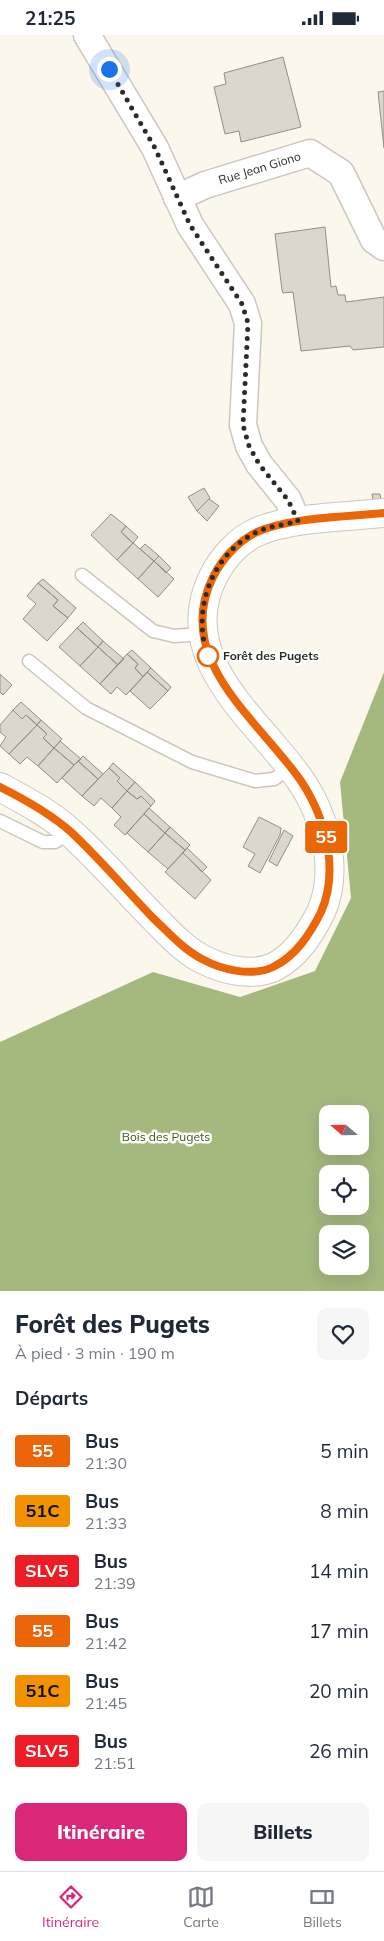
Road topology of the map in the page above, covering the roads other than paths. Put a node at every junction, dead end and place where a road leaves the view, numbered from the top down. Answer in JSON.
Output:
{"nodes":[{"id":1,"x":87,"y":35,"type":"edge"},
{"id":2,"x":178,"y":198,"type":"junction"},
{"id":3,"x":384,"y":247,"type":"edge"},
{"id":4,"x":384,"y":513,"type":"edge"},
{"id":5,"x":298,"y":521,"type":"junction"},
{"id":6,"x":82,"y":575,"type":"dead end"},
{"id":7,"x":202,"y":634,"type":"junction"},
{"id":8,"x":28,"y":661,"type":"dead end"},
{"id":9,"x":291,"y":767,"type":"junction"},
{"id":10,"x":0,"y":787,"type":"edge"},
{"id":11,"x":0,"y":821,"type":"edge"},
{"id":12,"x":70,"y":831,"type":"junction"}],
"edges":[{"from":1,"to":2,"type":"street"},
{"from":2,"to":3,"type":"street","name":"Rue Jean Giono"},
{"from":2,"to":5,"type":"street"},
{"from":4,"to":5,"type":"street"},
{"from":5,"to":7,"type":"street"},
{"from":6,"to":7,"type":"lane"},
{"from":7,"to":9,"type":"street"},
{"from":8,"to":9,"type":"lane"},
{"from":9,"to":12,"type":"street"},
{"from":10,"to":12,"type":"street"},
{"from":11,"to":12,"type":"lane"}]}
